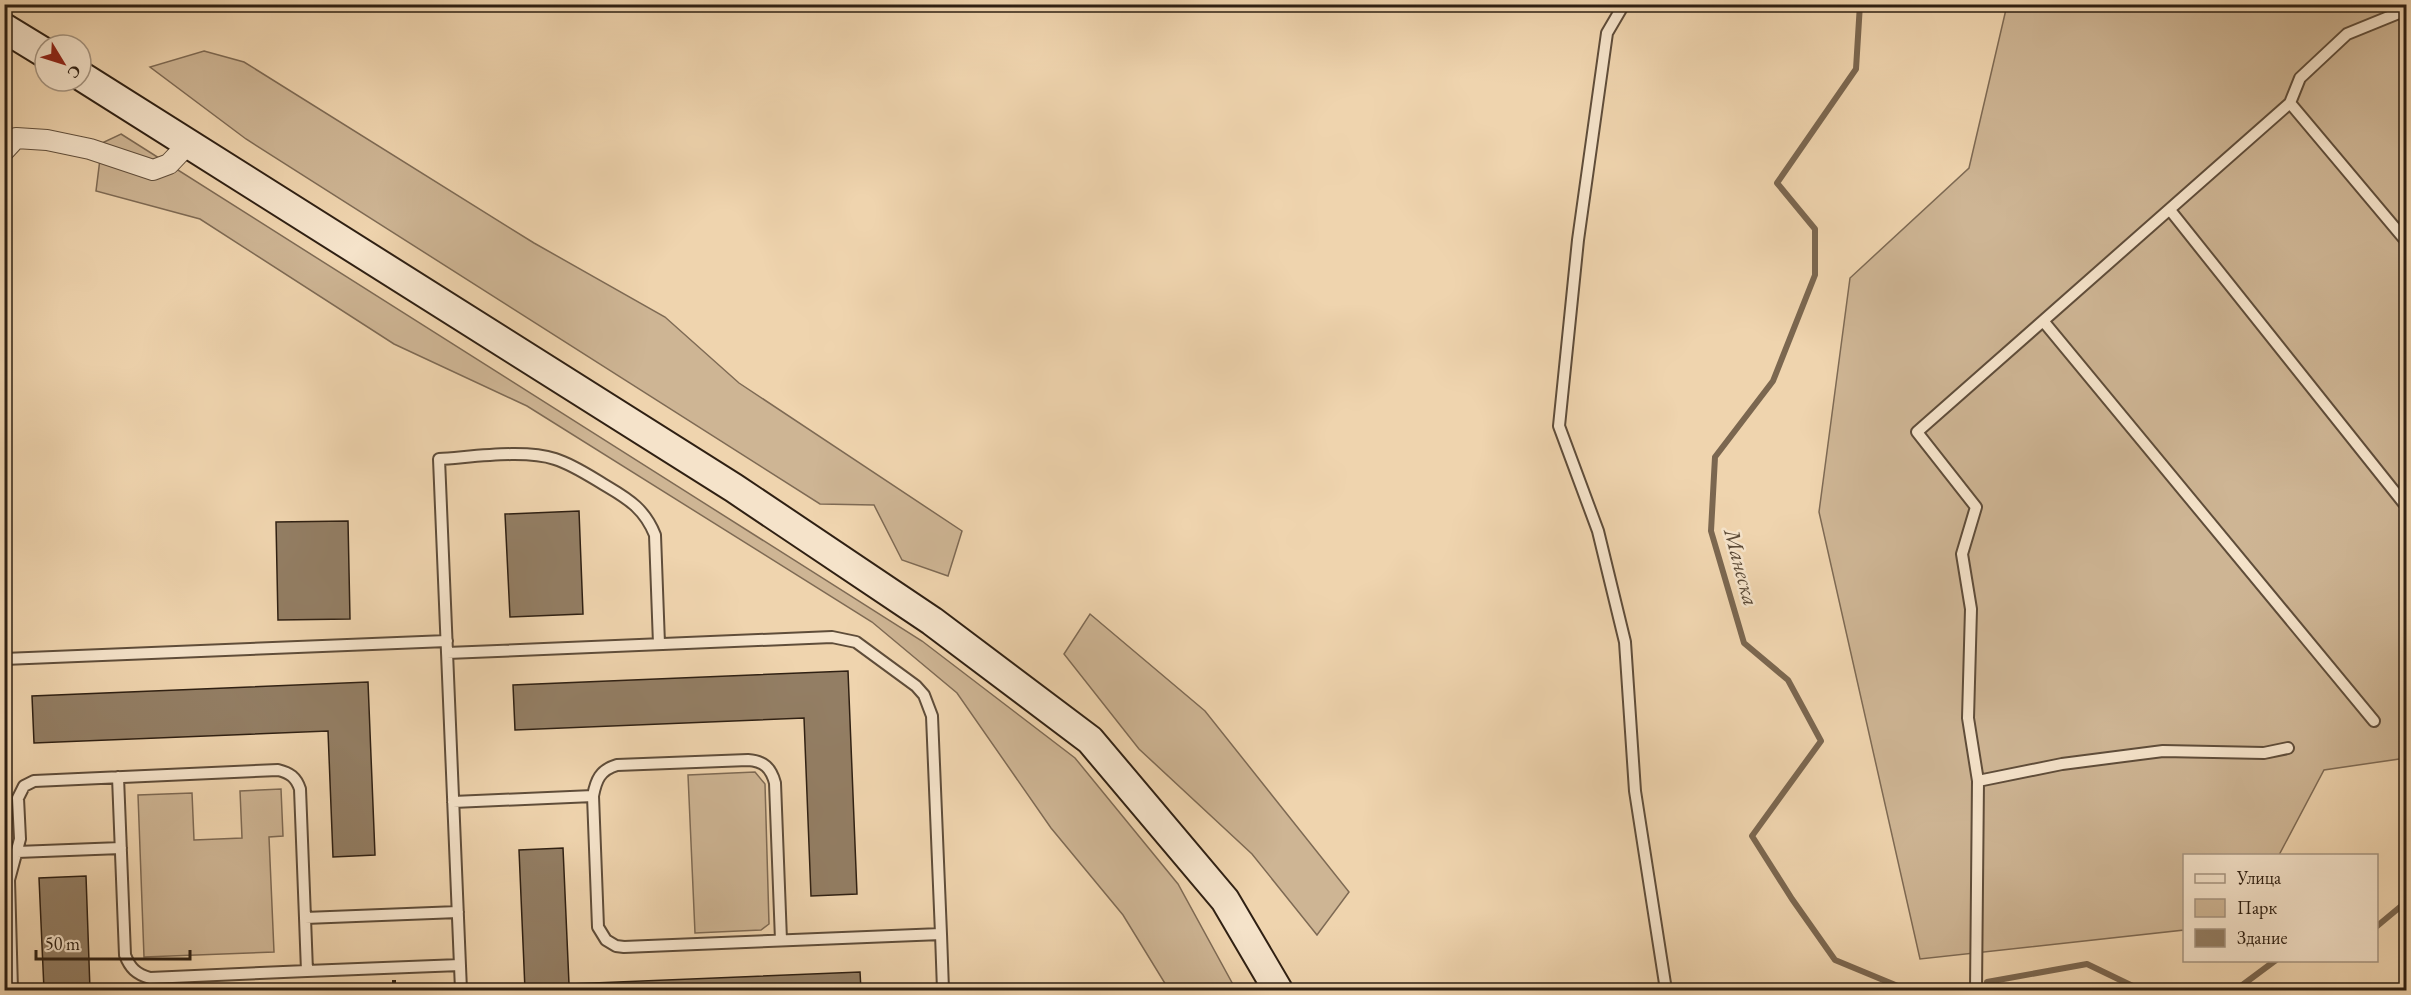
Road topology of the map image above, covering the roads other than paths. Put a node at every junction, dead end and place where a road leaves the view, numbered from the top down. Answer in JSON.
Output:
{"nodes":[{"id":1,"x":1624,"y":4,"type":"edge"},
{"id":2,"x":2406,"y":10,"type":"edge"},
{"id":3,"x":4,"y":28,"type":"edge"},
{"id":4,"x":33,"y":46,"type":"edge"},
{"id":5,"x":93,"y":83,"type":"edge"},
{"id":6,"x":2290,"y":103,"type":"junction"},
{"id":7,"x":188,"y":144,"type":"junction"},
{"id":8,"x":4,"y":151,"type":"edge"},
{"id":9,"x":2170,"y":210,"type":"junction"},
{"id":10,"x":2406,"y":241,"type":"edge"},
{"id":11,"x":2043,"y":322,"type":"junction"},
{"id":12,"x":2406,"y":506,"type":"edge"},
{"id":13,"x":447,"y":641,"type":"junction"},
{"id":14,"x":659,"y":644,"type":"junction"},
{"id":15,"x":447,"y":653,"type":"junction"},
{"id":16,"x":4,"y":659,"type":"edge"},
{"id":17,"x":2374,"y":721,"type":"dead end"},
{"id":18,"x":2288,"y":748,"type":"dead end"},
{"id":19,"x":118,"y":777,"type":"junction"},
{"id":20,"x":1978,"y":781,"type":"junction"},
{"id":21,"x":593,"y":796,"type":"junction"},
{"id":22,"x":453,"y":802,"type":"junction"},
{"id":23,"x":121,"y":848,"type":"junction"},
{"id":24,"x":17,"y":852,"type":"junction"},
{"id":25,"x":458,"y":912,"type":"junction"},
{"id":26,"x":305,"y":918,"type":"junction"},
{"id":27,"x":941,"y":933,"type":"junction"},
{"id":28,"x":781,"y":940,"type":"junction"},
{"id":29,"x":460,"y":965,"type":"junction"},
{"id":30,"x":307,"y":971,"type":"junction"},
{"id":31,"x":12,"y":990,"type":"edge"},
{"id":32,"x":461,"y":990,"type":"edge"},
{"id":33,"x":944,"y":990,"type":"edge"},
{"id":34,"x":1278,"y":990,"type":"edge"},
{"id":35,"x":1666,"y":990,"type":"edge"},
{"id":36,"x":1976,"y":990,"type":"edge"}],
"edges":[{"from":1,"to":35,"type":"lane"},
{"from":2,"to":6,"type":"lane"},
{"from":3,"to":4,"type":"main road"},
{"from":5,"to":7,"type":"main road"},
{"from":6,"to":9,"type":"lane"},
{"from":6,"to":10,"type":"lane"},
{"from":7,"to":8,"type":"street"},
{"from":7,"to":34,"type":"main road"},
{"from":9,"to":11,"type":"lane"},
{"from":9,"to":12,"type":"lane"},
{"from":11,"to":17,"type":"lane"},
{"from":11,"to":20,"type":"lane"},
{"from":13,"to":14,"type":"lane"},
{"from":13,"to":15,"type":"lane"},
{"from":13,"to":16,"type":"lane"},
{"from":14,"to":15,"type":"lane"},
{"from":14,"to":27,"type":"lane"},
{"from":15,"to":22,"type":"lane"},
{"from":18,"to":20,"type":"lane"},
{"from":19,"to":23,"type":"lane"},
{"from":19,"to":24,"type":"lane"},
{"from":19,"to":26,"type":"lane"},
{"from":20,"to":36,"type":"lane"},
{"from":21,"to":22,"type":"lane"},
{"from":21,"to":28,"type":"lane"},
{"from":21,"to":28,"type":"lane"},
{"from":22,"to":25,"type":"lane"},
{"from":23,"to":24,"type":"lane"},
{"from":23,"to":30,"type":"lane"},
{"from":24,"to":31,"type":"lane"},
{"from":25,"to":26,"type":"lane"},
{"from":25,"to":29,"type":"lane"},
{"from":26,"to":30,"type":"lane"},
{"from":27,"to":28,"type":"lane"},
{"from":27,"to":33,"type":"lane"},
{"from":29,"to":30,"type":"lane"},
{"from":29,"to":32,"type":"lane"}]}
